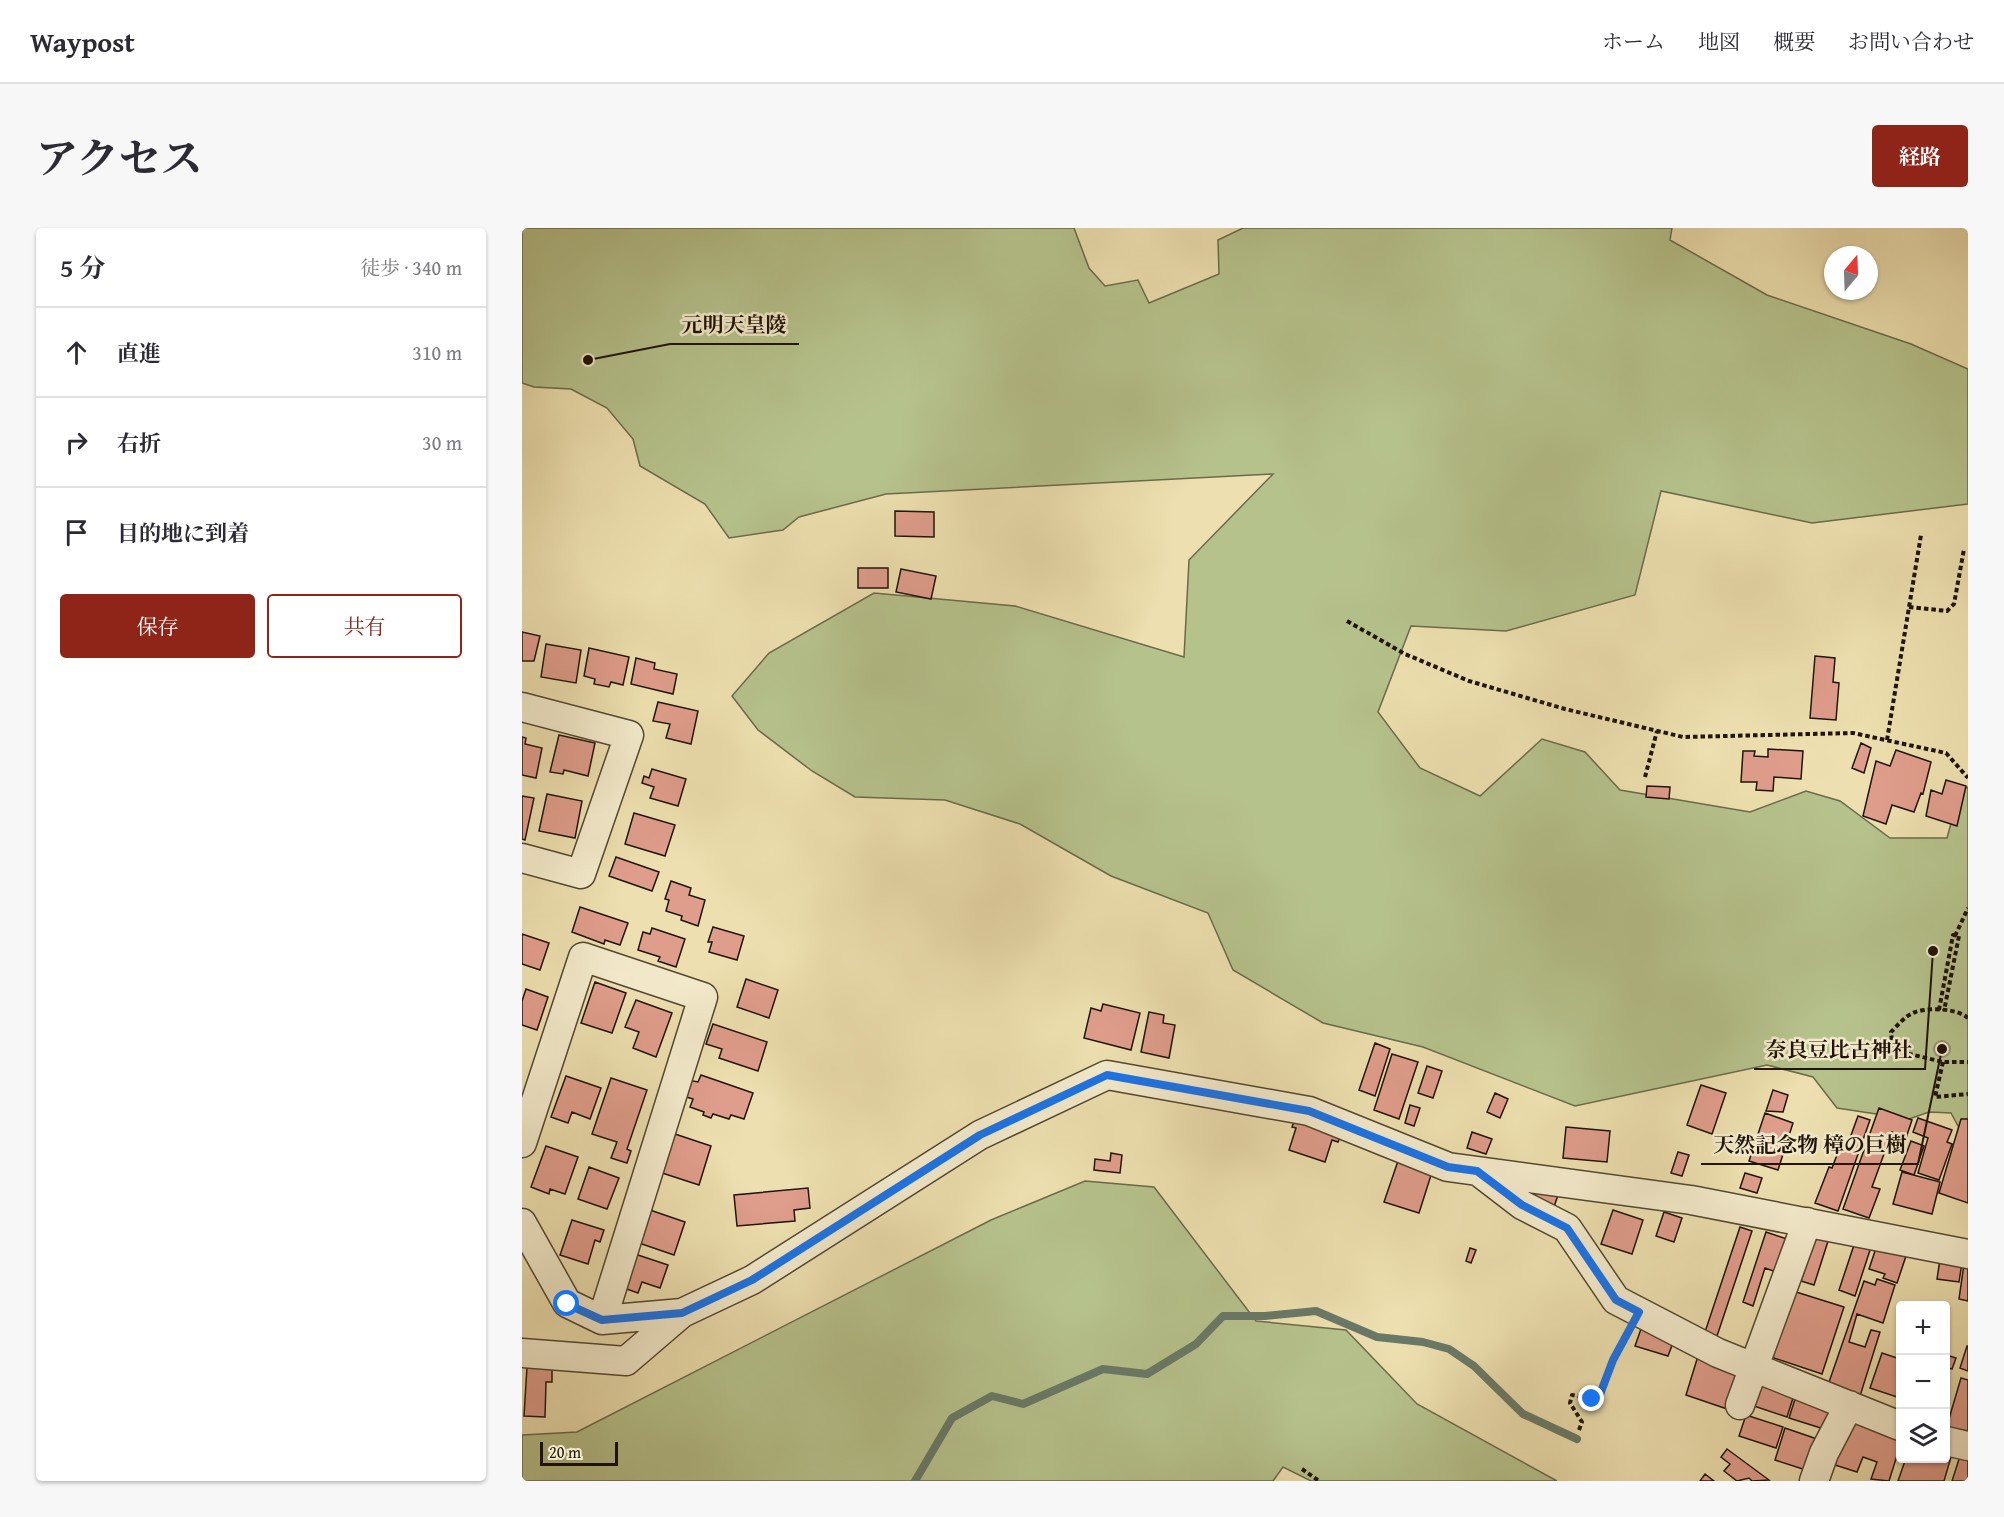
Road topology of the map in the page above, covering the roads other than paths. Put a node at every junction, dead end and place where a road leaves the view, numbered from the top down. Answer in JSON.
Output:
{"nodes":[{"id":1,"x":522,"y":707,"type":"edge"},
{"id":2,"x":522,"y":858,"type":"edge"},
{"id":3,"x":528,"y":1106,"type":"edge"},
{"id":4,"x":522,"y":1143,"type":"edge"},
{"id":5,"x":1477,"y":1171,"type":"junction"},
{"id":6,"x":1807,"y":1222,"type":"junction"},
{"id":7,"x":522,"y":1223,"type":"edge"},
{"id":8,"x":1968,"y":1254,"type":"edge"},
{"id":9,"x":682,"y":1313,"type":"junction"},
{"id":10,"x":602,"y":1320,"type":"junction"},
{"id":11,"x":522,"y":1353,"type":"edge"},
{"id":12,"x":1755,"y":1368,"type":"junction"},
{"id":13,"x":1740,"y":1405,"type":"dead end"},
{"id":14,"x":1849,"y":1405,"type":"junction"},
{"id":15,"x":1896,"y":1424,"type":"edge"},
{"id":16,"x":1950,"y":1442,"type":"edge"},
{"id":17,"x":1968,"y":1446,"type":"edge"},
{"id":18,"x":1814,"y":1481,"type":"edge"}],
"edges":[{"from":1,"to":2,"type":"street"},
{"from":3,"to":4,"type":"street"},
{"from":3,"to":10,"type":"street"},
{"from":5,"to":6,"type":"street"},
{"from":5,"to":9,"type":"street"},
{"from":5,"to":12,"type":"street"},
{"from":6,"to":8,"type":"street"},
{"from":6,"to":12,"type":"street"},
{"from":7,"to":10,"type":"street"},
{"from":9,"to":10,"type":"street"},
{"from":9,"to":11,"type":"street"},
{"from":12,"to":13,"type":"street"},
{"from":12,"to":14,"type":"street"},
{"from":14,"to":15,"type":"street"},
{"from":14,"to":18,"type":"street"},
{"from":16,"to":17,"type":"street"}]}
